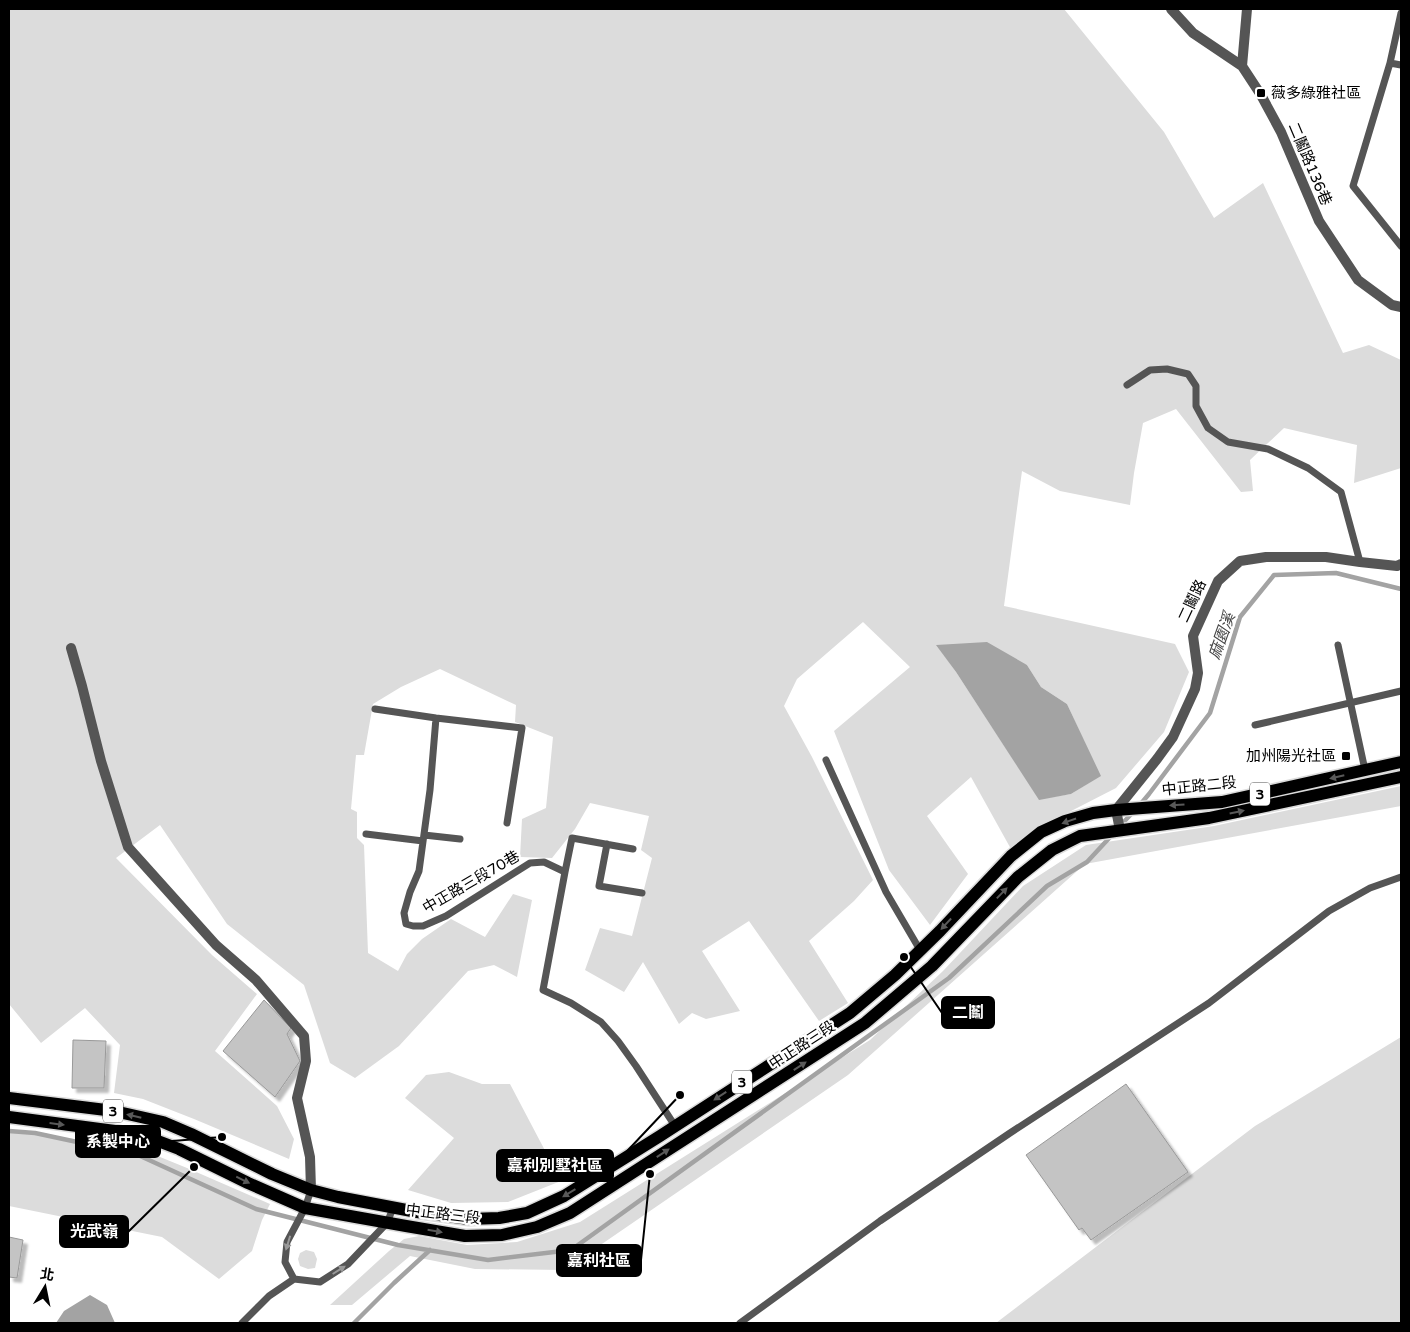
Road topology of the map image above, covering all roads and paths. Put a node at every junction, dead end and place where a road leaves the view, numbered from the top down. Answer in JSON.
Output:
{"nodes":[{"id":1,"x":1171,"y":9,"type":"edge"},
{"id":2,"x":1247,"y":9,"type":"edge"},
{"id":3,"x":1401,"y":13,"type":"edge"},
{"id":4,"x":1390,"y":62,"type":"junction"},
{"id":5,"x":1242,"y":66,"type":"junction"},
{"id":6,"x":1401,"y":66,"type":"edge"},
{"id":7,"x":1401,"y":246,"type":"edge"},
{"id":8,"x":1401,"y":307,"type":"edge"},
{"id":9,"x":1127,"y":385,"type":"dead end"},
{"id":10,"x":1360,"y":562,"type":"junction"},
{"id":11,"x":1401,"y":564,"type":"edge"},
{"id":12,"x":1338,"y":645,"type":"dead end"},
{"id":13,"x":71,"y":648,"type":"dead end"},
{"id":14,"x":1401,"y":691,"type":"edge"},
{"id":15,"x":1350,"y":702,"type":"junction"},
{"id":16,"x":375,"y":709,"type":"dead end"},
{"id":17,"x":436,"y":718,"type":"junction"},
{"id":18,"x":1255,"y":724,"type":"dead end"},
{"id":19,"x":826,"y":760,"type":"dead end"},
{"id":20,"x":1401,"y":762,"type":"edge"},
{"id":21,"x":1365,"y":770,"type":"junction"},
{"id":22,"x":1401,"y":777,"type":"edge"},
{"id":23,"x":1116,"y":810,"type":"junction"},
{"id":24,"x":507,"y":823,"type":"dead end"},
{"id":25,"x":1120,"y":830,"type":"junction"},
{"id":26,"x":366,"y":834,"type":"dead end"},
{"id":27,"x":424,"y":838,"type":"junction"},
{"id":28,"x":460,"y":839,"type":"dead end"},
{"id":29,"x":606,"y":844,"type":"junction"},
{"id":30,"x":633,"y":849,"type":"dead end"},
{"id":31,"x":565,"y":872,"type":"junction"},
{"id":32,"x":1401,"y":877,"type":"edge"},
{"id":33,"x":642,"y":893,"type":"dead end"},
{"id":34,"x":920,"y":950,"type":"junction"},
{"id":35,"x":9,"y":1098,"type":"edge"},
{"id":36,"x":9,"y":1117,"type":"edge"},
{"id":37,"x":675,"y":1126,"type":"junction"},
{"id":38,"x":311,"y":1190,"type":"junction"},
{"id":39,"x":306,"y":1208,"type":"junction"},
{"id":40,"x":394,"y":1208,"type":"junction"},
{"id":41,"x":386,"y":1223,"type":"junction"},
{"id":42,"x":294,"y":1279,"type":"junction"},
{"id":43,"x":242,"y":1323,"type":"edge"},
{"id":44,"x":740,"y":1323,"type":"edge"}],
"edges":[{"from":1,"to":5,"type":"street","name":"二鬮路136巷"},
{"from":2,"to":5,"type":"street"},
{"from":3,"to":4,"type":"lane"},
{"from":4,"to":6,"type":"lane"},
{"from":4,"to":7,"type":"lane"},
{"from":5,"to":8,"type":"street","name":"二鬮路136巷"},
{"from":9,"to":10,"type":"lane"},
{"from":10,"to":11,"type":"street","name":"二鬮路"},
{"from":10,"to":23,"type":"street","name":"二鬮路"},
{"from":12,"to":15,"type":"lane"},
{"from":13,"to":38,"type":"street"},
{"from":14,"to":15,"type":"lane"},
{"from":15,"to":18,"type":"lane"},
{"from":15,"to":21,"type":"lane"},
{"from":16,"to":17,"type":"lane"},
{"from":17,"to":24,"type":"lane"},
{"from":17,"to":27,"type":"lane","name":"中正路三段70巷"},
{"from":19,"to":34,"type":"lane"},
{"from":20,"to":21,"type":"main road","name":"中正路二段","number":"3"},
{"from":21,"to":23,"type":"main road","name":"中正路二段","number":"3","one_way":true},
{"from":25,"to":22,"type":"main road","name":"中正路二段","number":"3","one_way":true},
{"from":23,"to":25,"type":"street"},
{"from":23,"to":34,"type":"main road","name":"中正路三段","number":"3","one_way":true},
{"from":41,"to":25,"type":"main road","name":"中正路三段","number":"3","one_way":true},
{"from":26,"to":27,"type":"lane"},
{"from":27,"to":28,"type":"lane"},
{"from":27,"to":31,"type":"lane","name":"中正路三段70巷"},
{"from":29,"to":30,"type":"lane"},
{"from":29,"to":31,"type":"lane"},
{"from":29,"to":33,"type":"lane"},
{"from":31,"to":37,"type":"lane"},
{"from":32,"to":44,"type":"lane"},
{"from":34,"to":37,"type":"main road","name":"中正路三段","number":"3","one_way":true},
{"from":38,"to":35,"type":"main road","name":"中正路三段","number":"3","one_way":true},
{"from":36,"to":39,"type":"main road","name":"中正路三段","number":"3","one_way":true},
{"from":37,"to":40,"type":"main road","name":"中正路三段","number":"3","one_way":true},
{"from":38,"to":39,"type":"lane"},
{"from":38,"to":40,"type":"main road","name":"中正路三段","number":"3"},
{"from":39,"to":41,"type":"main road","name":"中正路三段","number":"3"},
{"from":39,"to":42,"type":"lane","one_way":true},
{"from":40,"to":41,"type":"lane"},
{"from":42,"to":41,"type":"lane","one_way":true},
{"from":42,"to":43,"type":"lane"}]}
